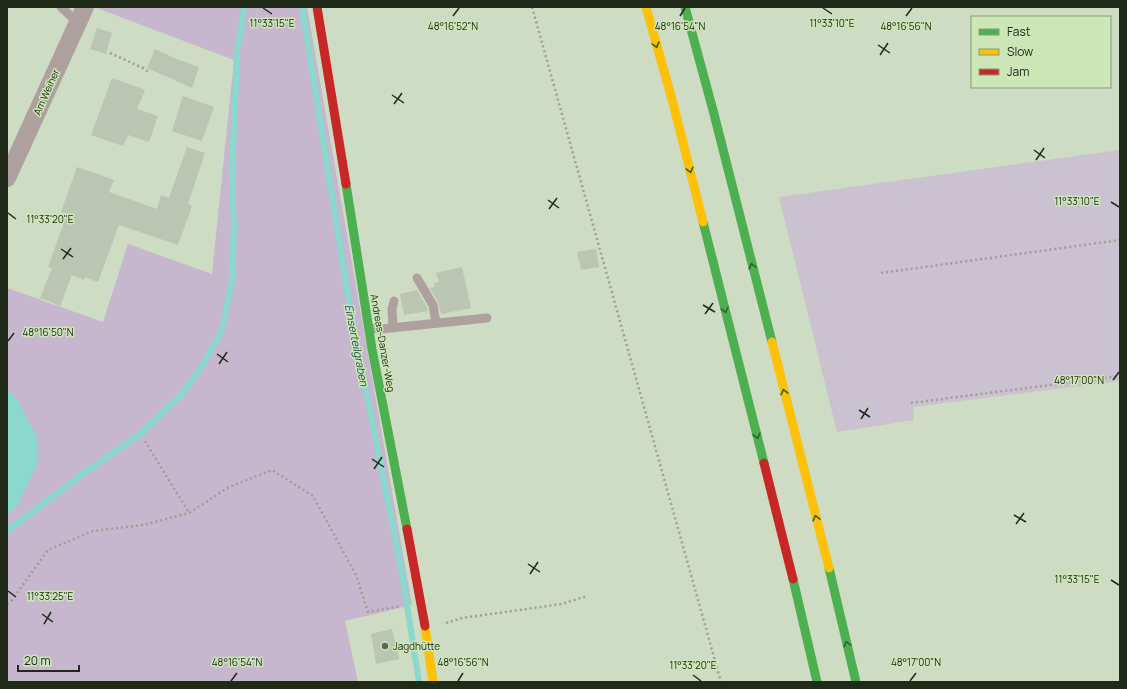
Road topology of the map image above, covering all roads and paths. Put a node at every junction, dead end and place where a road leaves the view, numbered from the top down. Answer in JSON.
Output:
{"nodes":[{"id":1,"x":61,"y":7,"type":"edge"},
{"id":2,"x":317,"y":7,"type":"edge"},
{"id":3,"x":532,"y":7,"type":"edge"},
{"id":4,"x":646,"y":7,"type":"edge"},
{"id":5,"x":685,"y":7,"type":"edge"},
{"id":6,"x":81,"y":15,"type":"edge"},
{"id":7,"x":110,"y":53,"type":"dead end"},
{"id":8,"x":150,"y":72,"type":"dead end"},
{"id":9,"x":7,"y":178,"type":"edge"},
{"id":10,"x":1120,"y":240,"type":"edge"},
{"id":11,"x":881,"y":273,"type":"dead end"},
{"id":12,"x":417,"y":278,"type":"dead end"},
{"id":13,"x":394,"y":301,"type":"dead end"},
{"id":14,"x":487,"y":318,"type":"dead end"},
{"id":15,"x":436,"y":323,"type":"junction"},
{"id":16,"x":369,"y":328,"type":"junction"},
{"id":17,"x":393,"y":328,"type":"junction"},
{"id":18,"x":1120,"y":376,"type":"edge"},
{"id":19,"x":911,"y":403,"type":"dead end"},
{"id":20,"x":145,"y":441,"type":"dead end"},
{"id":21,"x":189,"y":513,"type":"junction"},
{"id":22,"x":588,"y":596,"type":"dead end"},
{"id":23,"x":7,"y":604,"type":"edge"},
{"id":24,"x":403,"y":605,"type":"dead end"},
{"id":25,"x":426,"y":630,"type":"junction"},
{"id":26,"x":433,"y":682,"type":"edge"},
{"id":27,"x":721,"y":682,"type":"edge"},
{"id":28,"x":817,"y":682,"type":"edge"},
{"id":29,"x":856,"y":682,"type":"edge"}],
"edges":[{"from":1,"to":6,"type":"lane"},
{"from":2,"to":16,"type":"main road","name":"Andreas-Danzer-Weg"},
{"from":3,"to":27,"type":"path"},
{"from":4,"to":28,"type":"main road","one_way":true},
{"from":29,"to":5,"type":"main road","one_way":true},
{"from":6,"to":9,"type":"street","name":"Am Weiher"},
{"from":7,"to":8,"type":"path"},
{"from":10,"to":11,"type":"path"},
{"from":12,"to":15,"type":"lane"},
{"from":13,"to":17,"type":"lane"},
{"from":14,"to":15,"type":"lane"},
{"from":15,"to":17,"type":"lane"},
{"from":16,"to":17,"type":"lane"},
{"from":16,"to":25,"type":"main road","name":"Andreas-Danzer-Weg"},
{"from":18,"to":19,"type":"path"},
{"from":20,"to":21,"type":"path"},
{"from":21,"to":23,"type":"path"},
{"from":21,"to":24,"type":"path"},
{"from":22,"to":25,"type":"path"},
{"from":25,"to":26,"type":"main road","name":"Andreas-Danzer-Weg"}]}
